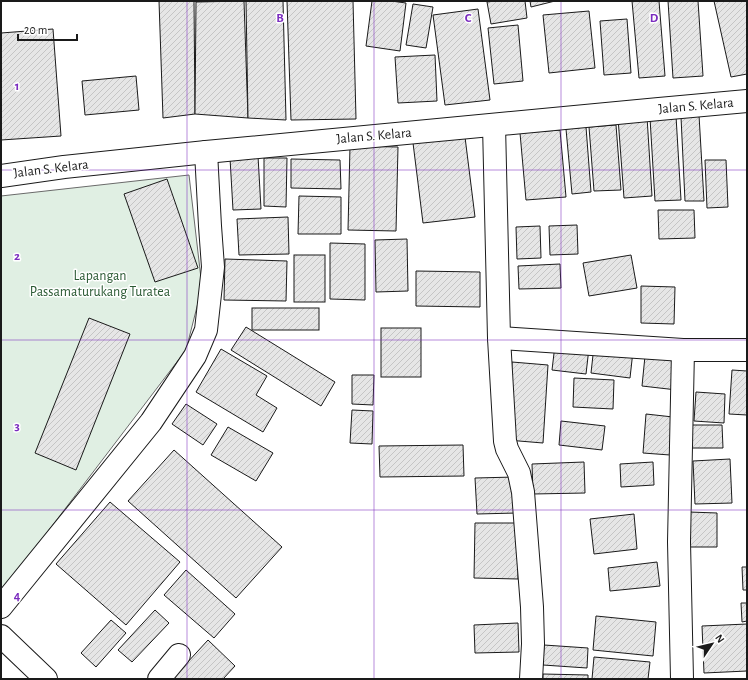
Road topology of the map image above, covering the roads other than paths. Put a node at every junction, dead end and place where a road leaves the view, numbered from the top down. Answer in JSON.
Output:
{"nodes":[{"id":1,"x":747,"y":101,"type":"edge"},
{"id":2,"x":494,"y":125,"type":"junction"},
{"id":3,"x":206,"y":152,"type":"junction"},
{"id":4,"x":1,"y":176,"type":"edge"},
{"id":5,"x":499,"y":338,"type":"junction"},
{"id":6,"x":683,"y":350,"type":"junction"},
{"id":7,"x":747,"y":350,"type":"edge"},
{"id":8,"x":1,"y":607,"type":"edge"},
{"id":9,"x":1,"y":636,"type":"edge"},
{"id":10,"x":179,"y":655,"type":"dead end"},
{"id":11,"x":46,"y":679,"type":"edge"},
{"id":12,"x":159,"y":679,"type":"edge"},
{"id":13,"x":531,"y":679,"type":"edge"},
{"id":14,"x":682,"y":679,"type":"edge"}],
"edges":[{"from":1,"to":2,"type":"main road","name":"Jalan S. Kelara"},
{"from":2,"to":3,"type":"main road","name":"Jalan S. Kelara"},
{"from":2,"to":5,"type":"main road"},
{"from":3,"to":4,"type":"main road","name":"Jalan S. Kelara"},
{"from":3,"to":8,"type":"main road"},
{"from":5,"to":6,"type":"main road"},
{"from":5,"to":13,"type":"main road"},
{"from":6,"to":7,"type":"main road"},
{"from":6,"to":14,"type":"main road"},
{"from":9,"to":11,"type":"main road"},
{"from":10,"to":12,"type":"main road"}]}
